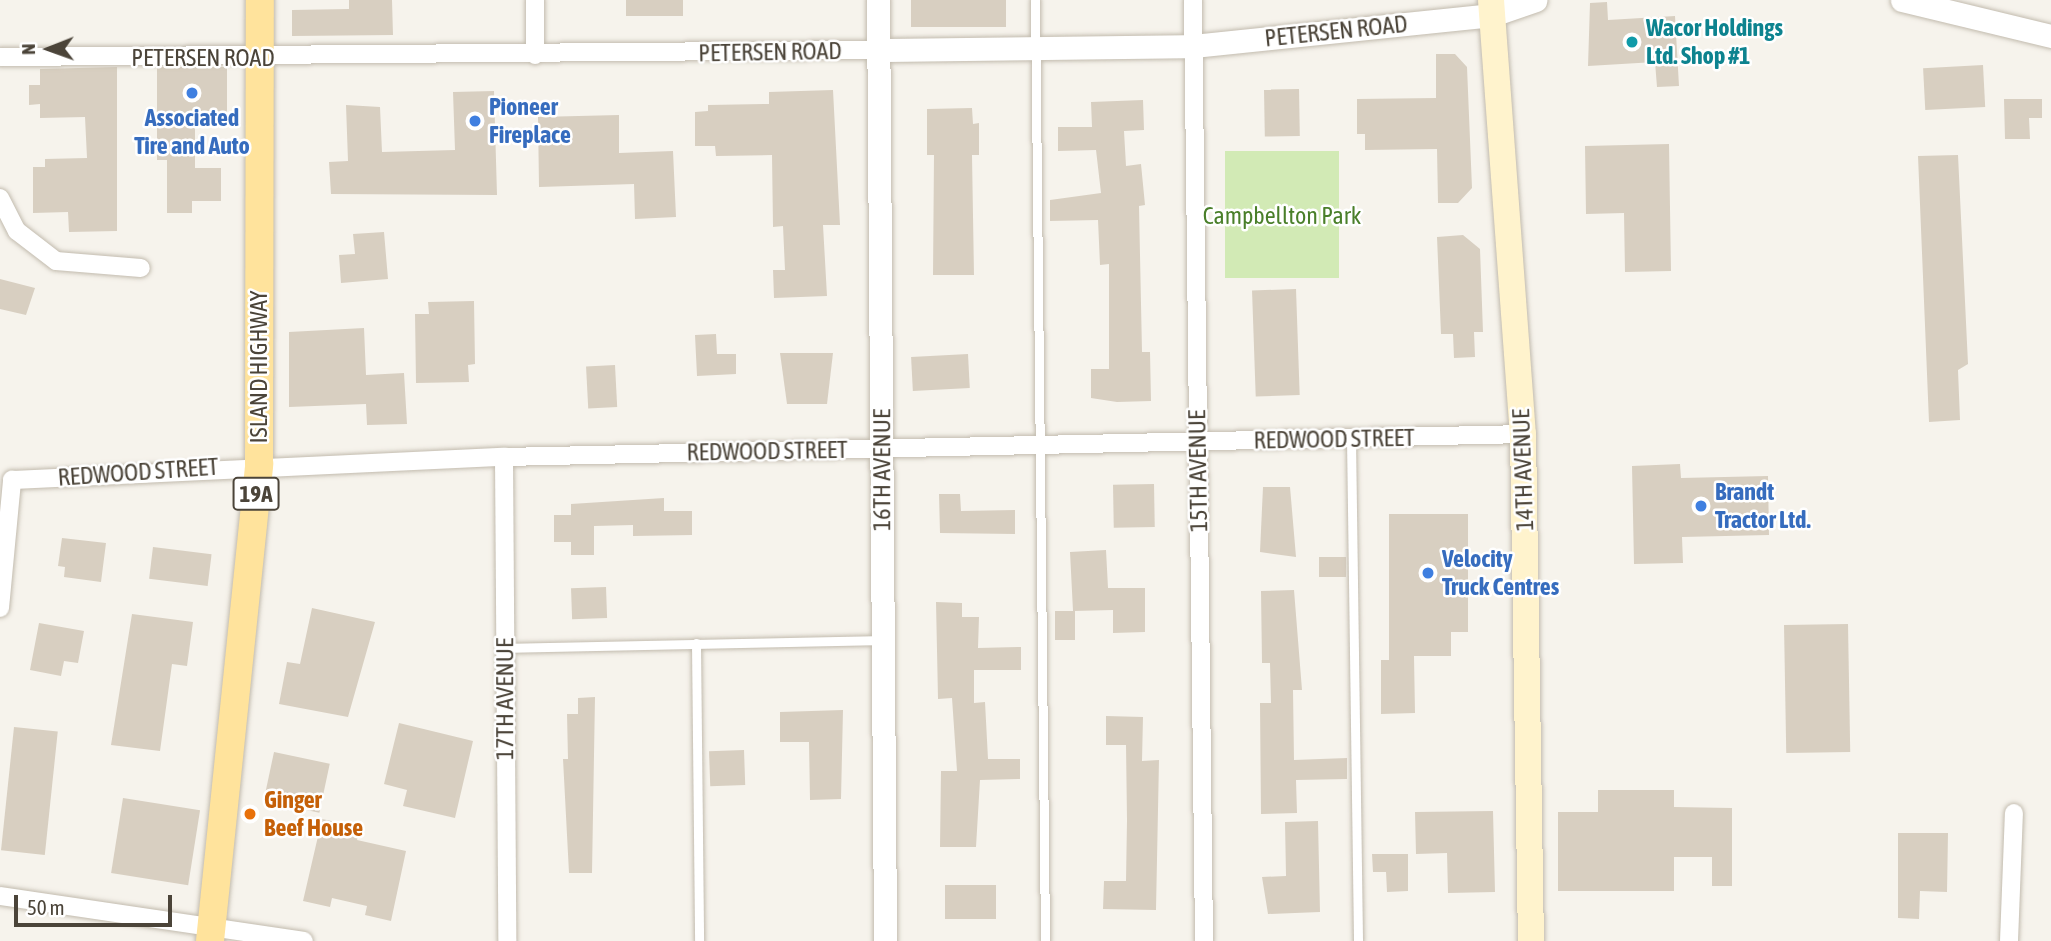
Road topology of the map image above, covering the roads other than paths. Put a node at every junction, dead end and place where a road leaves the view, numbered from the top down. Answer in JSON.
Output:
{"nodes":[{"id":1,"x":260,"y":0,"type":"edge"},
{"id":2,"x":535,"y":0,"type":"edge"},
{"id":3,"x":878,"y":0,"type":"edge"},
{"id":4,"x":1035,"y":0,"type":"edge"},
{"id":5,"x":1193,"y":0,"type":"edge"},
{"id":6,"x":1536,"y":0,"type":"edge"},
{"id":7,"x":1902,"y":0,"type":"edge"},
{"id":8,"x":1491,"y":7,"type":"edge"},
{"id":9,"x":2051,"y":36,"type":"edge"},
{"id":10,"x":1193,"y":46,"type":"junction"},
{"id":11,"x":1035,"y":48,"type":"junction"},
{"id":12,"x":878,"y":50,"type":"junction"},
{"id":13,"x":535,"y":55,"type":"junction"},
{"id":14,"x":0,"y":57,"type":"edge"},
{"id":15,"x":260,"y":58,"type":"junction"},
{"id":16,"x":0,"y":198,"type":"edge"},
{"id":17,"x":141,"y":268,"type":"dead end"},
{"id":18,"x":1523,"y":434,"type":"junction"},
{"id":19,"x":1351,"y":438,"type":"junction"},
{"id":20,"x":1198,"y":442,"type":"junction"},
{"id":21,"x":1041,"y":445,"type":"junction"},
{"id":22,"x":882,"y":449,"type":"junction"},
{"id":23,"x":504,"y":457,"type":"junction"},
{"id":24,"x":260,"y":465,"type":"junction"},
{"id":25,"x":0,"y":608,"type":"edge"},
{"id":26,"x":883,"y":640,"type":"junction"},
{"id":27,"x":696,"y":642,"type":"junction"},
{"id":28,"x":505,"y":648,"type":"junction"},
{"id":29,"x":2014,"y":813,"type":"dead end"},
{"id":30,"x":0,"y":897,"type":"edge"},
{"id":31,"x":211,"y":934,"type":"edge"},
{"id":32,"x":304,"y":941,"type":"edge"},
{"id":33,"x":507,"y":941,"type":"edge"},
{"id":34,"x":699,"y":941,"type":"edge"},
{"id":35,"x":885,"y":941,"type":"edge"},
{"id":36,"x":1045,"y":941,"type":"edge"},
{"id":37,"x":1204,"y":941,"type":"edge"},
{"id":38,"x":1358,"y":941,"type":"edge"},
{"id":39,"x":1531,"y":941,"type":"edge"},
{"id":40,"x":2009,"y":941,"type":"edge"}],
"edges":[{"from":1,"to":15,"type":"main road","name":"ISLAND HIGHWAY","number":"19A"},
{"from":2,"to":13,"type":"street"},
{"from":3,"to":12,"type":"street","name":"16TH AVENUE"},
{"from":4,"to":11,"type":"lane"},
{"from":5,"to":10,"type":"street","name":"15TH AVENUE"},
{"from":6,"to":8,"type":"street","name":"PETERSEN ROAD"},
{"from":7,"to":9,"type":"street"},
{"from":8,"to":10,"type":"street","name":"PETERSEN ROAD"},
{"from":8,"to":18,"type":"main road","name":"14TH AVENUE"},
{"from":10,"to":11,"type":"street","name":"PETERSEN ROAD"},
{"from":10,"to":20,"type":"street","name":"15TH AVENUE"},
{"from":11,"to":12,"type":"street","name":"PETERSEN ROAD"},
{"from":11,"to":21,"type":"lane"},
{"from":12,"to":13,"type":"street","name":"PETERSEN ROAD"},
{"from":12,"to":22,"type":"street","name":"16TH AVENUE"},
{"from":13,"to":15,"type":"street","name":"PETERSEN ROAD"},
{"from":14,"to":15,"type":"street","name":"PETERSEN ROAD"},
{"from":15,"to":24,"type":"main road","name":"ISLAND HIGHWAY","number":"19A"},
{"from":16,"to":17,"type":"street"},
{"from":18,"to":19,"type":"street","name":"REDWOOD STREET"},
{"from":18,"to":39,"type":"main road","name":"14TH AVENUE"},
{"from":19,"to":20,"type":"street","name":"REDWOOD STREET"},
{"from":19,"to":38,"type":"lane"},
{"from":20,"to":21,"type":"street","name":"REDWOOD STREET"},
{"from":20,"to":37,"type":"street","name":"15TH AVENUE"},
{"from":21,"to":22,"type":"street","name":"REDWOOD STREET"},
{"from":21,"to":36,"type":"lane"},
{"from":22,"to":23,"type":"street","name":"REDWOOD STREET"},
{"from":22,"to":26,"type":"street","name":"16TH AVENUE"},
{"from":23,"to":24,"type":"street","name":"REDWOOD STREET"},
{"from":23,"to":28,"type":"street","name":"17TH AVENUE"},
{"from":24,"to":25,"type":"street","name":"REDWOOD STREET"},
{"from":24,"to":31,"type":"main road","name":"ISLAND HIGHWAY","number":"19A"},
{"from":26,"to":27,"type":"lane"},
{"from":26,"to":35,"type":"street","name":"16TH AVENUE"},
{"from":27,"to":28,"type":"lane"},
{"from":27,"to":34,"type":"lane"},
{"from":28,"to":33,"type":"street","name":"17TH AVENUE"},
{"from":29,"to":40,"type":"street"},
{"from":30,"to":31,"type":"street"},
{"from":31,"to":32,"type":"street"}]}
